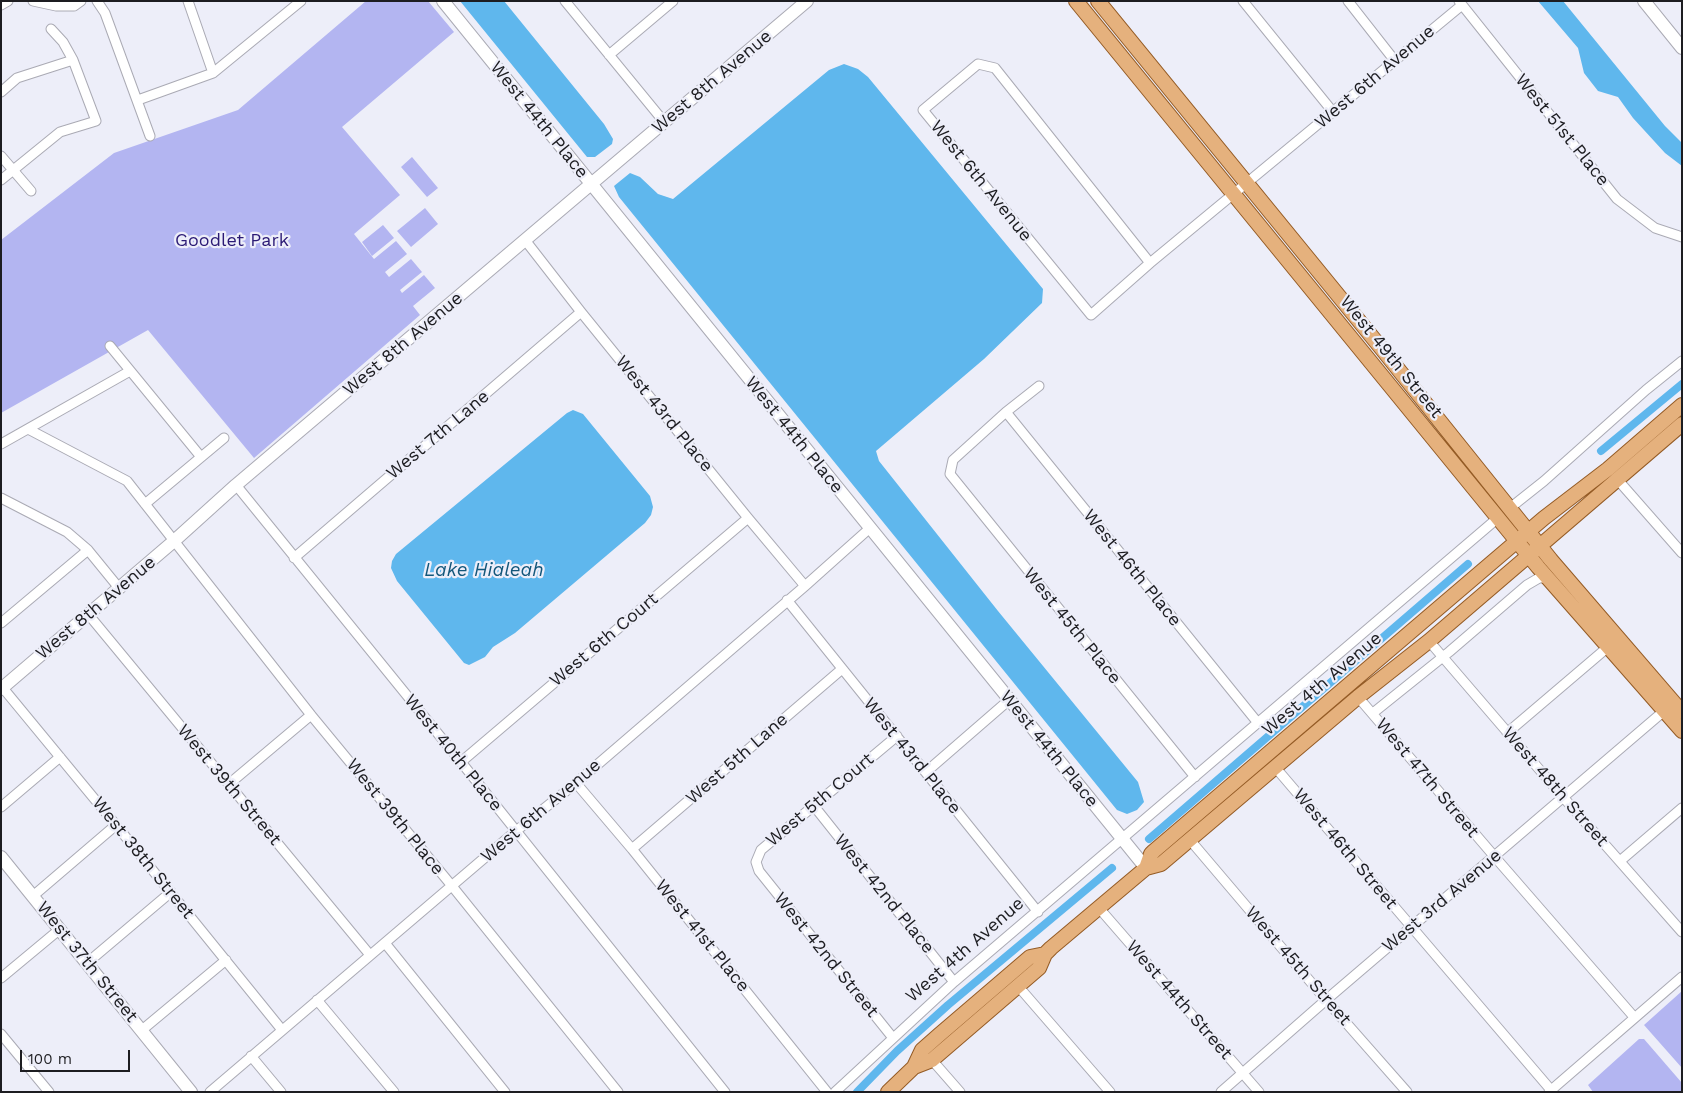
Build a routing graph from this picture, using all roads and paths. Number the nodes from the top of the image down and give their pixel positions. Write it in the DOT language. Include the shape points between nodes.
graph roads {
  1 [pos="8,1"];
  2 [pos="33,1"];
  3 [pos="80,1"];
  4 [pos="97,1"];
  5 [pos="188,1"];
  6 [pos="301,1"];
  7 [pos="443,1"];
  8 [pos="565,1"];
  9 [pos="672,1"];
  10 [pos="807,1"];
  11 [pos="1076,1"];
  12 [pos="1098,1"];
  13 [pos="1243,1"];
  14 [pos="1348,1"];
  15 [pos="1644,1"];
  16 [pos="1460,3"];
  17 [pos="1,5"];
  18 [pos="1119,26"];
  19 [pos="51,29"];
  20 [pos="1105,37"];
  21 [pos="1682,48"];
  22 [pos="609,55"];
  23 [pos="73,60"];
  24 [pos="1396,61"];
  25 [pos="1149,63"];
  26 [pos="212,73"];
  27 [pos="1,92"];
  28 [pos="138,100"];
  29 [pos="1333,112"];
  30 [pos="665,123"];
  31 [pos="150,136"];
  32 [pos="1,156"];
  33 [pos="13,170"];
  34 [pos="1,180"];
  35 [pos="1246,183"];
  36 [pos="591,184"];
  37 [pos="31,191"];
  38 [pos="1233,194"];
  39 [pos="1682,237"];
  40 [pos="525,240"];
  41 [pos="1150,263"];
  42 [pos="582,312"];
  43 [pos="110,346"];
  44 [pos="1682,362"];
  45 [pos="130,371"];
  46 [pos="1039,386"];
  47 [pos="1682,405"];
  48 [pos="1006,412"];
  49 [pos="1682,424"];
  50 [pos="28,429"];
  51 [pos="224,438"];
  52 [pos="1,444"];
  53 [pos="201,457"];
  54 [pos="1617,479"];
  55 [pos="236,486"];
  56 [pos="1,498"];
  57 [pos="146,504"];
  58 [pos="1510,508"];
  59 [pos="1499,517"];
  60 [pos="748,518"];
  61 [pos="870,528"];
  62 [pos="1529,532"];
  63 [pos="174,541"];
  64 [pos="1518,541"];
  65 [pos="1540,546"];
  66 [pos="88,550"];
  67 [pos="1682,553"];
  68 [pos="1529,556"];
  69 [pos="294,558"];
  70 [pos="1548,578"];
  71 [pos="805,586"];
  72 [pos="119,588"];
  73 [pos="787,600"];
  74 [pos="88,614"];
  75 [pos="2,620"];
  76 [pos="1429,641"];
  77 [pos="1608,647"];
  78 [pos="1442,656"];
  79 [pos="842,669"];
  80 [pos="1363,673"];
  81 [pos="2,688"];
  82 [pos="1358,697"];
  83 [pos="1654,699"];
  84 [pos="1009,700"];
  85 [pos="1664,711"];
  86 [pos="1682,711"];
  87 [pos="1373,713"];
  88 [pos="311,714"];
  89 [pos="1258,723"];
  90 [pos="1682,726"];
  91 [pos="1682,731"];
  92 [pos="1507,733"];
  93 [pos="897,736"];
  94 [pos="1279,745"];
  95 [pos="60,757"];
  96 [pos="461,762"];
  97 [pos="1275,767"];
  98 [pos="926,772"];
  99 [pos="1195,777"];
  100 [pos="576,783"];
  101 [pos="229,784"];
  102 [pos="1563,797"];
  103 [pos="814,806"];
  104 [pos="1,807"];
  105 [pos="1682,808"];
  106 [pos="116,825"];
  107 [pos="516,831"];
  108 [pos="1122,840"];
  109 [pos="1190,840"];
  110 [pos="632,849"];
  111 [pos="1494,856"];
  112 [pos="1,857"];
  113 [pos="1620,861"];
  114 [pos="1146,868"];
  115 [pos="759,871"];
  116 [pos="452,886"];
  117 [pos="171,892"];
  118 [pos="34,896"];
  119 [pos="1099,908"];
  120 [pos="1038,912"];
  121 [pos="1411,927"];
  122 [pos="60,929"];
  123 [pos="1682,932"];
  124 [pos="385,943"];
  125 [pos="1045,954"];
  126 [pos="370,955"];
  127 [pos="226,960"];
  128 [pos="87,963"];
  129 [pos="1682,976"];
  130 [pos="1,978"];
  131 [pos="954,982"];
  132 [pos="1018,986"];
  133 [pos="317,1000"];
  134 [pos="1326,1000"];
  135 [pos="1634,1017"];
  136 [pos="142,1030"];
  137 [pos="282,1030"];
  138 [pos="1,1034"];
  139 [pos="893,1038"];
  140 [pos="251,1056"];
  141 [pos="932,1060"];
  142 [pos="914,1067"];
  143 [pos="1244,1073"];
  144 [pos="1550,1091"];
  145 [pos="49,1092"];
  146 [pos="191,1092"];
  147 [pos="210,1092"];
  148 [pos="281,1092"];
  149 [pos="394,1092"];
  150 [pos="505,1092"];
  151 [pos="618,1092"];
  152 [pos="725,1092"];
  153 [pos="827,1092"];
  154 [pos="835,1092"];
  155 [pos="888,1092"];
  156 [pos="960,1092"];
  157 [pos="1110,1092"];
  158 [pos="1222,1092"];
  159 [pos="1260,1092"];
  160 [pos="1407,1092"];
  1 -- 17 [label="street"];
  2 -- 3 [label="street" via="56,6 74,6"];
  4 -- 28 [label="street" via="105,13"];
  5 -- 26 [label="street"];
  6 -- 26 [label="street"];
  7 -- 36 [label="street, West 44th Place"];
  8 -- 22 [label="street"];
  9 -- 22 [label="street"];
  10 -- 30 [label="street, West 8th Avenue"];
  11 -- 18 [label="main road" via="1101,22"];
  11 -- 20 [label="main road, West 49th Street"];
  12 -- 18 [label="main road, West 49th Street"];
  13 -- 29 [label="street"];
  14 -- 24 [label="street"];
  15 -- 21 [label="street"];
  16 -- 24 [label="street, West 6th Avenue"];
  16 -- 39 [label="street, West 51st Place" via="1617,198 1655,228"];
  18 -- 25 [label="main road, West 49th Street"];
  19 -- 23 [label="street"];
  20 -- 25 [label="main road" via="1120,36"];
  20 -- 38 [label="main road, West 49th Street"];
  22 -- 30 [label="street"];
  23 -- 27 [label="street" via="17,78"];
  23 -- 33 [label="street" via="96,121 60,132"];
  24 -- 29 [label="street, West 6th Avenue"];
  25 -- 35 [label="main road, West 49th Street"];
  26 -- 28 [label="street"];
  28 -- 31 [label="street"];
  29 -- 35 [label="street, West 6th Avenue"];
  30 -- 36 [label="street, West 8th Avenue"];
  32 -- 33 [label="street"];
  33 -- 34 [label="street"];
  33 -- 37 [label="street"];
  35 -- 38 [label="street, West 6th Avenue"];
  35 -- 58 [label="main road, West 49th Street"];
  36 -- 40 [label="street, West 8th Avenue"];
  36 -- 61 [label="street, West 44th Place"];
  38 -- 41 [label="street, West 6th Avenue"];
  38 -- 59 [label="main road, West 49th Street"];
  40 -- 42 [label="street, West 43rd Place"];
  40 -- 55 [label="street, West 8th Avenue"];
  41 -- 41 [label="street, West 6th Avenue" via="1092,315 923,110 978,64 995,68"];
  42 -- 60 [label="street, West 43rd Place"];
  42 -- 69 [label="street, West 7th Lane"];
  43 -- 45 [label="street"];
  44 -- 58 [label="street"];
  45 -- 50 [label="street"];
  45 -- 53 [label="street"];
  46 -- 48 [label="street"];
  47 -- 62 [label="main road, West 4th Avenue"];
  48 -- 89 [label="street, West 46th Place"];
  48 -- 99 [label="street, West 45th Place" via="953,460 950,474"];
  49 -- 54 [label="main road, West 4th Avenue"];
  50 -- 52 [label="street"];
  50 -- 57 [label="street, West 39th Place" via="127,481"];
  51 -- 53 [label="street"];
  53 -- 57 [label="street"];
  54 -- 65 [label="main road, West 4th Avenue"];
  54 -- 67 [label="street"];
  55 -- 63 [label="street, West 8th Avenue"];
  55 -- 69 [label="street, West 40th Place"];
  56 -- 66 [label="street" via="68,532"];
  57 -- 63 [label="street, West 39th Place"];
  58 -- 62 [label="main road, West 49th Street"];
  59 -- 64 [label="main road, West 49th Street"];
  59 -- 89 [label="street, West 4th Avenue"];
  60 -- 71 [label="street, West 43rd Place"];
  60 -- 96 [label="street, West 6th Court"];
  61 -- 71 [label="street, West 6th Avenue"];
  61 -- 84 [label="street, West 44th Place"];
  62 -- 64 [label="main road, West 4th Avenue"];
  62 -- 65 [label="main road, West 49th Street"];
  63 -- 72 [label="street, West 8th Avenue"];
  63 -- 88 [label="street, West 39th Place"];
  64 -- 68 [label="main road, West 49th Street"];
  64 -- 80 [label="main road, West 4th Avenue"];
  65 -- 68 [label="main road, West 4th Avenue"];
  65 -- 86 [label="main road, West 49th Street"];
  66 -- 72 [label="street"];
  66 -- 75 [label="street"];
  68 -- 70 [label="main road, West 49th Street"];
  68 -- 76 [label="main road, West 4th Avenue"];
  69 -- 96 [label="street, West 40th Place"];
  70 -- 77 [label="main road, West 49th Street"];
  70 -- 78 [label="street" via="1539,578 1527,585"];
  71 -- 73 [label="street, West 6th Avenue"];
  72 -- 74 [label="street, West 8th Avenue"];
  73 -- 79 [label="street, West 43rd Place"];
  73 -- 100 [label="street, West 6th Avenue"];
  74 -- 81 [label="street, West 8th Avenue"];
  74 -- 101 [label="street, West 39th Street"];
  76 -- 78 [label="street, West 48th Street"];
  76 -- 82 [label="main road, West 4th Avenue"];
  77 -- 83 [label="main road, West 49th Street"];
  77 -- 92 [label="street"];
  78 -- 87 [label="street"];
  78 -- 92 [label="street, West 48th Street"];
  79 -- 93 [label="street, West 43rd Place"];
  79 -- 110 [label="street, West 5th Lane"];
  80 -- 82 [label="main road" via="1358,682"];
  80 -- 94 [label="main road, West 4th Avenue"];
  81 -- 95 [label="street, West 38th Street"];
  82 -- 87 [label="street, West 47th Street"];
  82 -- 97 [label="main road, West 4th Avenue"];
  83 -- 85 [label="main road, West 49th Street"];
  83 -- 86 [label="main road" via="1669,709"];
  84 -- 98 [label="street"];
  84 -- 108 [label="street, West 44th Place"];
  85 -- 91 [label="main road, West 49th Street"];
  85 -- 102 [label="street, West 3rd Avenue"];
  86 -- 90 [label="main road"];
  87 -- 111 [label="street, West 47th Street"];
  88 -- 101 [label="street"];
  88 -- 116 [label="street, West 39th Place"];
  89 -- 99 [label="street, West 4th Avenue"];
  92 -- 102 [label="street, West 48th Street"];
  93 -- 98 [label="street, West 43rd Place"];
  93 -- 103 [label="street, West 5th Court"];
  94 -- 97 [label="main road" via="1274,755"];
  94 -- 114 [label="main road, West 4th Avenue" via="1151,854"];
  95 -- 104 [label="street"];
  95 -- 106 [label="street, West 38th Street"];
  96 -- 107 [label="street, West 40th Place"];
  97 -- 109 [label="main road, West 4th Avenue"];
  97 -- 121 [label="street, West 46th Street"];
  98 -- 120 [label="street, West 43rd Place"];
  99 -- 108 [label="street, West 4th Avenue"];
  100 -- 107 [label="street, West 6th Avenue"];
  100 -- 110 [label="street, West 41st Place"];
  101 -- 126 [label="street, West 39th Street"];
  102 -- 111 [label="street, West 3rd Avenue"];
  102 -- 113 [label="street, West 48th Street"];
  103 -- 115 [label="street, West 5th Court" via="761,850 756,862"];
  103 -- 131 [label="street, West 42nd Place"];
  105 -- 113 [label="street"];
  106 -- 117 [label="street, West 38th Street"];
  106 -- 118 [label="street"];
  107 -- 116 [label="street, West 6th Avenue"];
  107 -- 152 [label="street, West 40th Place"];
  108 -- 114 [label="street, West 44th Place"];
  108 -- 120 [label="street, West 4th Avenue"];
  109 -- 114 [label="main road, West 4th Avenue" via="1161,864"];
  109 -- 134 [label="street, West 45th Street"];
  110 -- 153 [label="street, West 41st Place"];
  111 -- 121 [label="street, West 3rd Avenue"];
  111 -- 135 [label="street, West 47th Street"];
  112 -- 118 [label="street, West 37th Street"];
  113 -- 123 [label="street, West 48th Street"];
  114 -- 119 [label="main road, West 4th Avenue"];
  115 -- 139 [label="street, West 42nd Street"];
  116 -- 124 [label="street, West 6th Avenue"];
  116 -- 151 [label="street, West 39th Place"];
  117 -- 127 [label="street, West 38th Street"];
  117 -- 128 [label="street"];
  118 -- 122 [label="street, West 37th Street"];
  119 -- 125 [label="main road, West 4th Avenue"];
  119 -- 143 [label="street, West 44th Street"];
  120 -- 131 [label="street, West 4th Avenue"];
  121 -- 134 [label="street, West 3rd Avenue"];
  121 -- 144 [label="street, West 46th Street"];
  122 -- 128 [label="street, West 37th Street"];
  122 -- 130 [label="street"];
  124 -- 126 [label="street, West 6th Avenue"];
  124 -- 150 [label="street"];
  125 -- 132 [label="main road, West 4th Avenue" via="1039,968"];
  125 -- 142 [label="main road, West 4th Avenue" via="1030,957 939,1035 922,1050"];
  126 -- 133 [label="street, West 6th Avenue"];
  127 -- 136 [label="street"];
  127 -- 137 [label="street, West 38th Street"];
  128 -- 136 [label="street, West 37th Street"];
  129 -- 135 [label="street"];
  131 -- 139 [label="street, West 4th Avenue"];
  132 -- 141 [label="main road, West 4th Avenue"];
  132 -- 157 [label="street"];
  133 -- 137 [label="street, West 6th Avenue"];
  133 -- 149 [label="street"];
  134 -- 143 [label="street, West 3rd Avenue"];
  134 -- 160 [label="street, West 45th Street"];
  135 -- 144 [label="street"];
  136 -- 146 [label="street, West 37th Street"];
  137 -- 140 [label="street, West 6th Avenue"];
  138 -- 145 [label="street"];
  139 -- 154 [label="street, West 4th Avenue"];
  140 -- 147 [label="street, West 6th Avenue"];
  140 -- 148 [label="street"];
  141 -- 142 [label="main road, West 4th Avenue"];
  141 -- 156 [label="street"];
  142 -- 155 [label="main road, West 4th Avenue"];
  143 -- 158 [label="street, West 3rd Avenue"];
  143 -- 159 [label="street, West 44th Street"];
}
